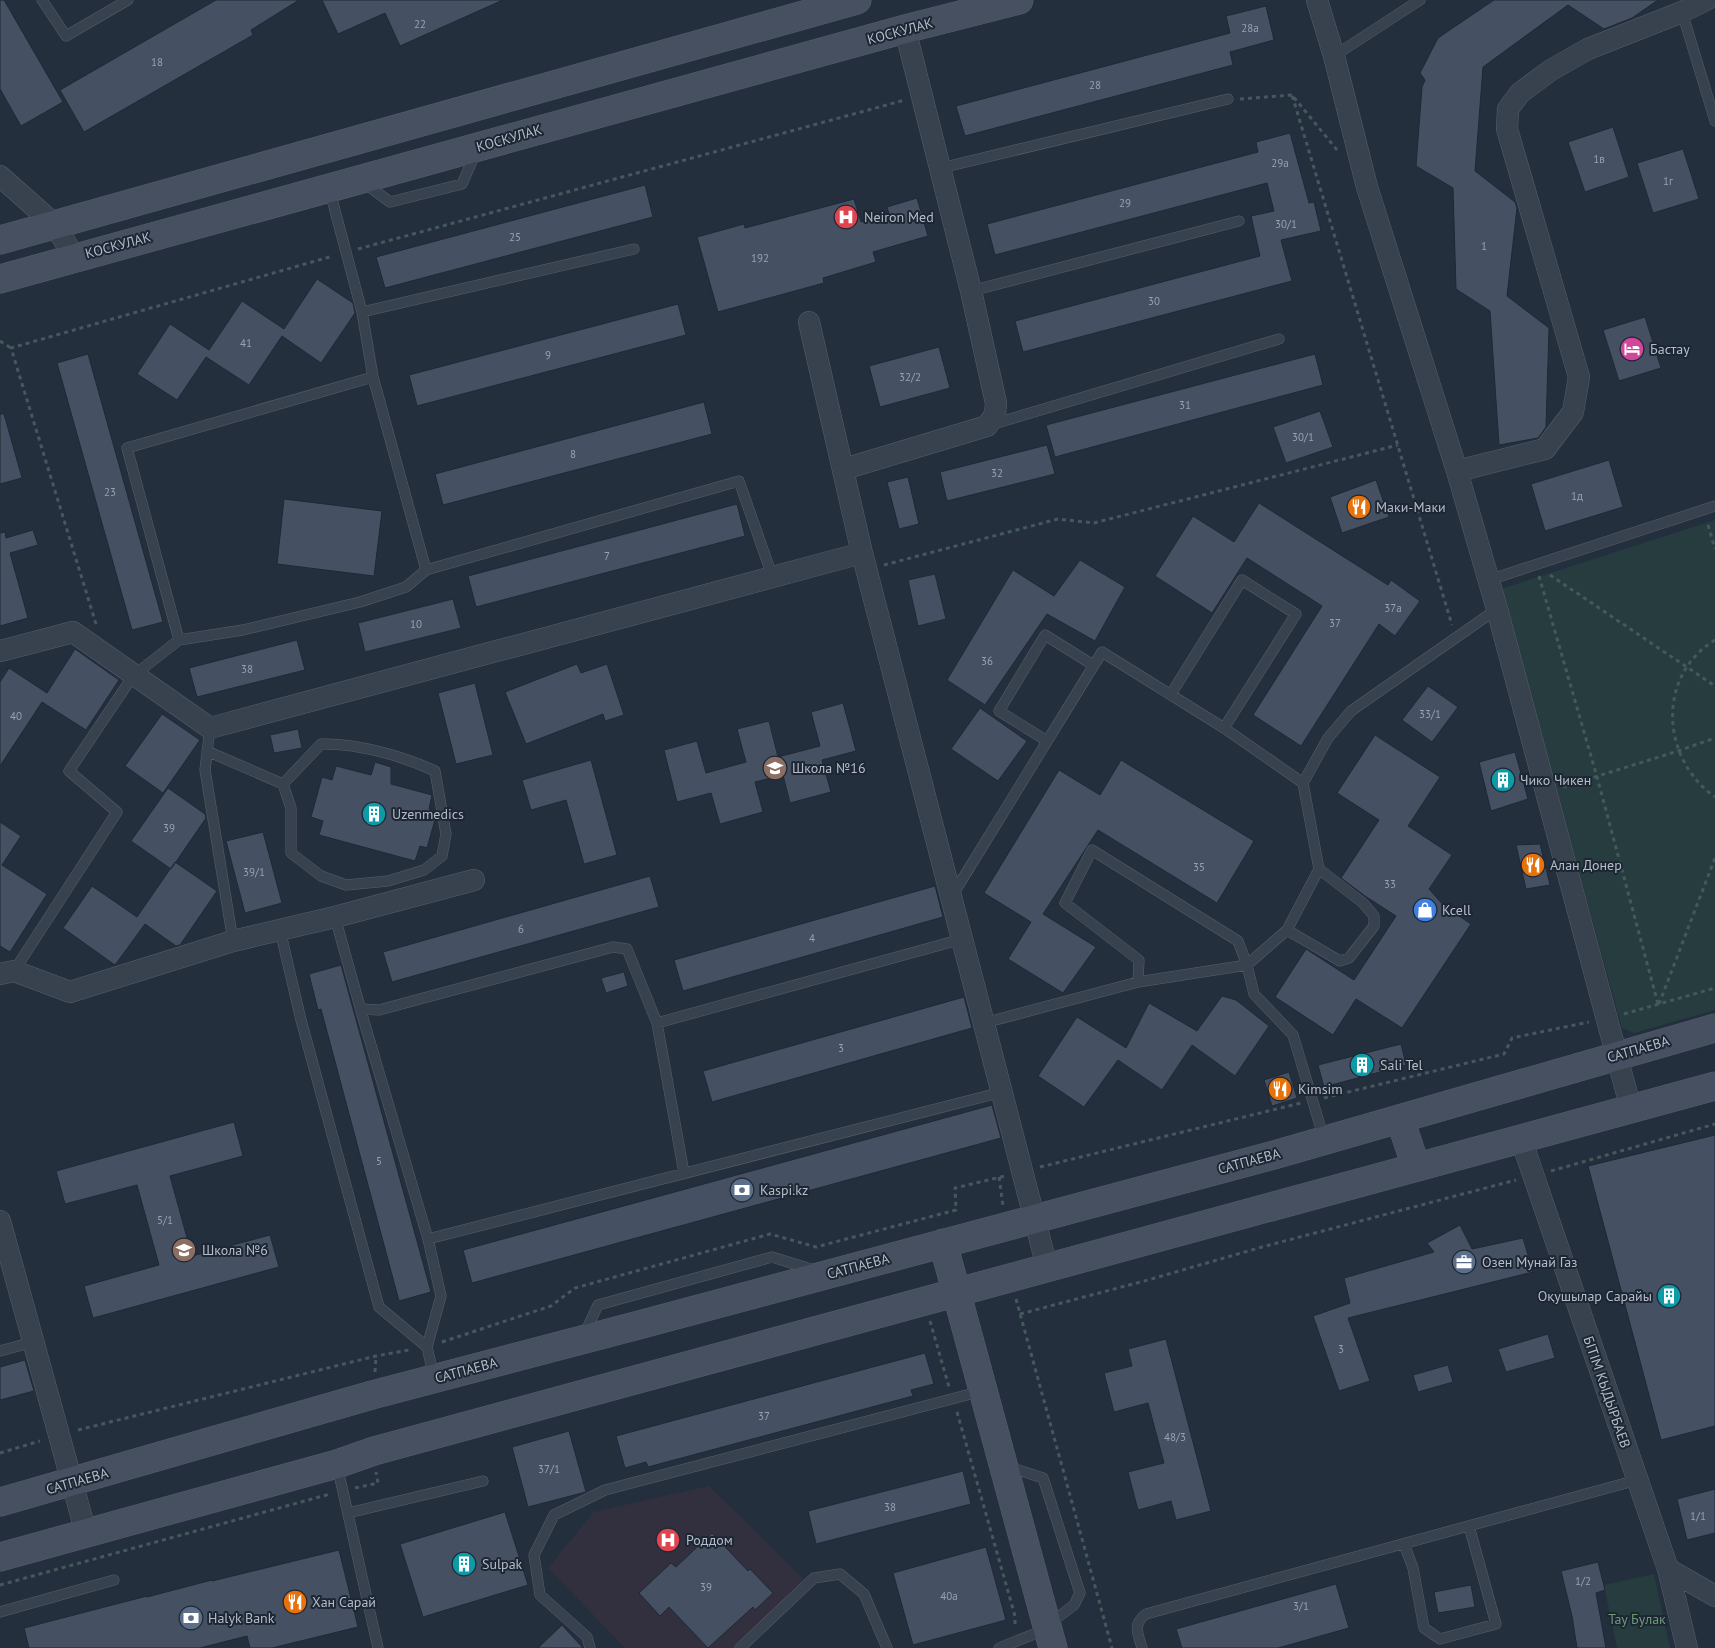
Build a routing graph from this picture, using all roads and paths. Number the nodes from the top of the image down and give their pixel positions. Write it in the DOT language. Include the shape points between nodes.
graph roads {
  1 [pos="42,0"];
  2 [pos="128,0"];
  3 [pos="857,0"];
  4 [pos="1019,0"];
  5 [pos="1317,0"];
  6 [pos="1420,0"];
  7 [pos="1706,0"];
  8 [pos="820,5"];
  9 [pos="1682,12"];
  10 [pos="905,29"];
  11 [pos="839,48"];
  12 [pos="1334,56"];
  13 [pos="922,95"];
  14 [pos="1292,96"];
  15 [pos="1228,99"];
  16 [pos="1715,121"];
  17 [pos="1342,157"];
  18 [pos="941,168"];
  19 [pos="0,176"];
  20 [pos="329,188"];
  21 [pos="1239,221"];
  22 [pos="55,225"];
  23 [pos="0,240"];
  24 [pos="634,249"];
  25 [pos="346,252"];
  26 [pos="74,257"];
  27 [pos="0,279"];
  28 [pos="971,291"];
  29 [pos="362,312"];
  30 [pos="809,322"];
  31 [pos="1279,339"];
  32 [pos="0,342"];
  33 [pos="11,348"];
  34 [pos="373,377"];
  35 [pos="987,426"];
  36 [pos="1398,445"];
  37 [pos="844,469"];
  38 [pos="1457,471"];
  39 [pos="1715,506"];
  40 [pos="1708,525"];
  41 [pos="1715,549"];
  42 [pos="864,561"];
  43 [pos="1535,565"];
  44 [pos="426,570"];
  45 [pos="773,578"];
  46 [pos="1489,580"];
  47 [pos="1498,609"];
  48 [pos="1456,638"];
  49 [pos="179,640"];
  50 [pos="1715,640"];
  51 [pos="0,651"];
  52 [pos="105,656"];
  53 [pos="1093,665"];
  54 [pos="1688,668"];
  55 [pos="133,676"];
  56 [pos="1715,686"];
  57 [pos="1170,694"];
  58 [pos="210,728"];
  59 [pos="1224,728"];
  60 [pos="1715,738"];
  61 [pos="1047,741"];
  62 [pos="207,751"];
  63 [pos="1678,751"];
  64 [pos="1597,777"];
  65 [pos="1303,783"];
  66 [pos="283,784"];
  67 [pos="1546,791"];
  68 [pos="1715,797"];
  69 [pos="1715,858"];
  70 [pos="1320,869"];
  71 [pos="474,880"];
  72 [pos="951,898"];
  73 [pos="335,917"];
  74 [pos="280,930"];
  75 [pos="1287,930"];
  76 [pos="962,940"];
  77 [pos="233,941"];
  78 [pos="1247,965"];
  79 [pos="7,972"];
  80 [pos="1138,982"];
  81 [pos="1715,988"];
  82 [pos="1658,1004"];
  83 [pos="361,1009"];
  84 [pos="1607,1019"];
  85 [pos="657,1023"];
  86 [pos="984,1023"];
  87 [pos="1715,1028"];
  88 [pos="1617,1056"];
  89 [pos="1715,1086"];
  90 [pos="1002,1092"];
  91 [pos="1313,1100"];
  92 [pos="1631,1108"];
  93 [pos="1400,1118"];
  94 [pos="1715,1124"];
  95 [pos="1521,1138"];
  96 [pos="1324,1141"];
  97 [pos="1416,1167"];
  98 [pos="1022,1172"];
  99 [pos="684,1173"];
  100 [pos="1533,1176"];
  101 [pos="999,1177"];
  102 [pos="1034,1219"];
  103 [pos="0,1221"];
  104 [pos="1005,1227"];
  105 [pos="428,1239"];
  106 [pos="943,1243"];
  107 [pos="1047,1267"];
  108 [pos="1011,1277"];
  109 [pos="956,1292"];
  110 [pos="924,1301"];
  111 [pos="1020,1314"];
  112 [pos="33,1342"];
  113 [pos="427,1347"];
  114 [pos="0,1351"];
  115 [pos="434,1378"];
  116 [pos="983,1391"];
  117 [pos="953,1399"];
  118 [pos="59,1435"];
  119 [pos="374,1451"];
  120 [pos="0,1453"];
  121 [pos="337,1464"];
  122 [pos="1003,1465"];
  123 [pos="1637,1480"];
  124 [pos="483,1481"];
  125 [pos="72,1482"];
  126 [pos="343,1490"];
  127 [pos="0,1502"];
  128 [pos="348,1514"];
  129 [pos="1469,1526"];
  130 [pos="86,1533"];
  131 [pos="1404,1544"];
  132 [pos="0,1557"];
  133 [pos="1668,1569"];
  134 [pos="114,1580"];
  135 [pos="0,1585"];
  136 [pos="1715,1596"];
  137 [pos="0,1612"];
  138 [pos="1049,1634"];
  139 [pos="1014,1642"];
  140 [pos="378,1648"];
  141 [pos="590,1648"];
  142 [pos="740,1648"];
  143 [pos="887,1648"];
  144 [pos="999,1648"];
  145 [pos="1112,1648"];
  146 [pos="1142,1648"];
  147 [pos="1687,1648"];
  1 -- 2 [label="lane" via="66,36"];
  3 -- 8 [label="street"];
  4 -- 10 [label="street, КОСКУЛАК"];
  5 -- 12 [label="street"];
  6 -- 12 [label="lane"];
  7 -- 9 [label="street"];
  8 -- 11 [label="street"];
  8 -- 22 [label="street"];
  9 -- 16 [label="lane"];
  9 -- 38 [label="street" via="1588,49 1520,93 1508,109 1506,129 1579,377 1573,412 1545,449"];
  10 -- 11 [label="street, КОСКУЛАК"];
  10 -- 13 [label="street"];
  11 -- 20 [label="street, КОСКУЛАК"];
  12 -- 38 [label="street" via="1367,187"];
  13 -- 18 [label="street"];
  13 -- 25 [label="path"];
  14 -- 15 [label="path"];
  14 -- 17 [label="path"];
  14 -- 36 [label="path"];
  15 -- 18 [label="lane"];
  18 -- 28 [label="street"];
  19 -- 22 [label="street"];
  20 -- 25 [label="lane"];
  20 -- 26 [label="street, КОСКУЛАК"];
  21 -- 28 [label="lane"];
  22 -- 23 [label="street"];
  22 -- 26 [label="street"];
  24 -- 29 [label="lane"];
  25 -- 29 [label="lane"];
  25 -- 33 [label="path"];
  26 -- 27 [label="street, КОСКУЛАК"];
  28 -- 35 [label="street" via="996,403 995,414"];
  29 -- 34 [label="lane"];
  30 -- 37 [label="street"];
  31 -- 35 [label="lane"];
  32 -- 33 [label="path"];
  33 -- 52 [label="path"];
  34 -- 44 [label="lane"];
  34 -- 49 [label="lane" via="127,448"];
  35 -- 37 [label="street"];
  36 -- 42 [label="path" via="1094,523 1058,519"];
  36 -- 48 [label="path"];
  37 -- 42 [label="street"];
  38 -- 46 [label="street"];
  39 -- 43 [label="lane"];
  40 -- 41 [label="path"];
  42 -- 45 [label="street"];
  42 -- 72 [label="street"];
  43 -- 46 [label="lane"];
  43 -- 54 [label="path"];
  43 -- 64 [label="path"];
  44 -- 45 [label="lane" via="739,481"];
  44 -- 49 [label="lane" via="406,587 360,602 243,630"];
  45 -- 58 [label="street"];
  46 -- 47 [label="street"];
  47 -- 48 [label="lane"];
  47 -- 67 [label="street"];
  48 -- 65 [label="lane" via="1351,711 1328,738"];
  49 -- 55 [label="lane"];
  50 -- 54 [label="path"];
  51 -- 52 [label="street" via="73,632"];
  52 -- 55 [label="street"];
  53 -- 57 [label="lane" via="1102,652"];
  53 -- 61 [label="lane"];
  53 -- 61 [label="lane" via="1045,636 999,711"];
  54 -- 56 [label="path"];
  54 -- 63 [label="path" via="1676,691 1673,706 1672,721"];
  55 -- 58 [label="street"];
  55 -- 79 [label="lane" via="69,771 117,812"];
  57 -- 59 [label="lane"];
  57 -- 59 [label="lane" via="1242,580 1296,614"];
  58 -- 62 [label="lane"];
  59 -- 65 [label="lane"];
  60 -- 63 [label="path"];
  61 -- 72 [label="lane"];
  62 -- 66 [label="lane"];
  62 -- 77 [label="lane" via="205,770"];
  63 -- 64 [label="path"];
  63 -- 68 [label="path" via="1692,777"];
  64 -- 67 [label="path"];
  64 -- 82 [label="path"];
  65 -- 70 [label="lane"];
  66 -- 66 [label="lane" via="291,808 291,854 321,876 346,884 388,881 424,870 442,856 446,834 436,771 415,762 342,744 321,744"];
  67 -- 84 [label="street"];
  69 -- 82 [label="path"];
  70 -- 75 [label="lane"];
  70 -- 75 [label="lane" via="1363,904 1374,916 1374,926 1349,958 1340,961"];
  71 -- 73 [label="street"];
  72 -- 76 [label="street"];
  73 -- 74 [label="street"];
  73 -- 83 [label="lane"];
  74 -- 77 [label="street"];
  74 -- 113 [label="lane" via="300,1020 380,1307"];
  75 -- 78 [label="lane"];
  76 -- 85 [label="lane"];
  76 -- 86 [label="street"];
  77 -- 79 [label="street" via="70,992"];
  78 -- 80 [label="lane"];
  78 -- 80 [label="lane" via="1238,941 1092,850 1065,903 1139,960"];
  78 -- 91 [label="lane" via="1254,994 1293,1035"];
  80 -- 86 [label="lane"];
  81 -- 82 [label="path"];
  82 -- 84 [label="path"];
  83 -- 85 [label="lane" via="379,1010 614,947 627,949"];
  83 -- 105 [label="lane"];
  84 -- 88 [label="street"];
  84 -- 91 [label="path" via="1512,1038 1504,1054"];
  85 -- 99 [label="lane"];
  86 -- 90 [label="street"];
  87 -- 88 [label="street, САТПАЕВА"];
  88 -- 92 [label="street"];
  88 -- 93 [label="street, САТПАЕВА"];
  89 -- 92 [label="street"];
  90 -- 98 [label="street"];
  90 -- 99 [label="lane"];
  91 -- 96 [label="lane"];
  91 -- 98 [label="path"];
  92 -- 95 [label="street"];
  93 -- 96 [label="street, САТПАЕВА"];
  93 -- 97 [label="street"];
  94 -- 100 [label="path"];
  95 -- 97 [label="street"];
  95 -- 100 [label="street, БIТIМ КЫДЫРБАЕВ"];
  96 -- 102 [label="street, САТПАЕВА"];
  97 -- 107 [label="street"];
  98 -- 101 [label="path"];
  98 -- 102 [label="street"];
  99 -- 105 [label="lane"];
  100 -- 111 [label="path"];
  100 -- 123 [label="street, БIТIМ КЫДЫРБАЕВ"];
  101 -- 104 [label="path"];
  101 -- 113 [label="path" via="955,1188 956,1210 816,1247 770,1234 575,1288 551,1306"];
  102 -- 104 [label="street, САТПАЕВА"];
  102 -- 107 [label="street"];
  103 -- 112 [label="street"];
  104 -- 106 [label="street, САТПАЕВА"];
  105 -- 113 [label="lane" via="442,1296"];
  106 -- 109 [label="street"];
  106 -- 115 [label="street, САТПАЕВА"];
  107 -- 108 [label="street"];
  108 -- 109 [label="street"];
  108 -- 111 [label="path"];
  109 -- 110 [label="street"];
  109 -- 116 [label="street"];
  110 -- 117 [label="path"];
  110 -- 119 [label="street"];
  111 -- 145 [label="path"];
  112 -- 114 [label="lane"];
  112 -- 118 [label="street"];
  113 -- 115 [label="lane"];
  113 -- 118 [label="path" via="376,1356"];
  115 -- 125 [label="street, САТПАЕВА"];
  116 -- 117 [label="lane"];
  116 -- 122 [label="street"];
  117 -- 139 [label="path" via="1015,1616"];
  117 -- 141 [label="lane" via="605,1490 554,1515 534,1555 540,1596 587,1637"];
  118 -- 120 [label="path"];
  118 -- 125 [label="street"];
  119 -- 121 [label="street"];
  119 -- 126 [label="path" via="378,1483"];
  121 -- 126 [label="lane"];
  121 -- 130 [label="street"];
  122 -- 138 [label="street"];
  122 -- 138 [label="lane" via="1043,1478 1080,1593"];
  123 -- 129 [label="lane"];
  123 -- 133 [label="street, БIТIМ КЫДЫРБАЕВ"];
  124 -- 128 [label="lane"];
  125 -- 127 [label="street, САТПАЕВА"];
  125 -- 130 [label="street"];
  126 -- 128 [label="lane"];
  126 -- 135 [label="path"];
  128 -- 140 [label="lane"];
  129 -- 131 [label="lane"];
  129 -- 131 [label="lane" via="1496,1624 1440,1639 1424,1628 1413,1568"];
  130 -- 132 [label="street"];
  131 -- 146 [label="lane" via="1146,1614 1136,1626"];
  133 -- 136 [label="street"];
  133 -- 147 [label="street, БIТIМ КЫДЫРБАЕВ"];
  134 -- 137 [label="lane"];
  138 -- 139 [label="lane"];
  139 -- 144 [label="lane"];
  142 -- 143 [label="lane" via="814,1578 840,1574 864,1594"];
}
